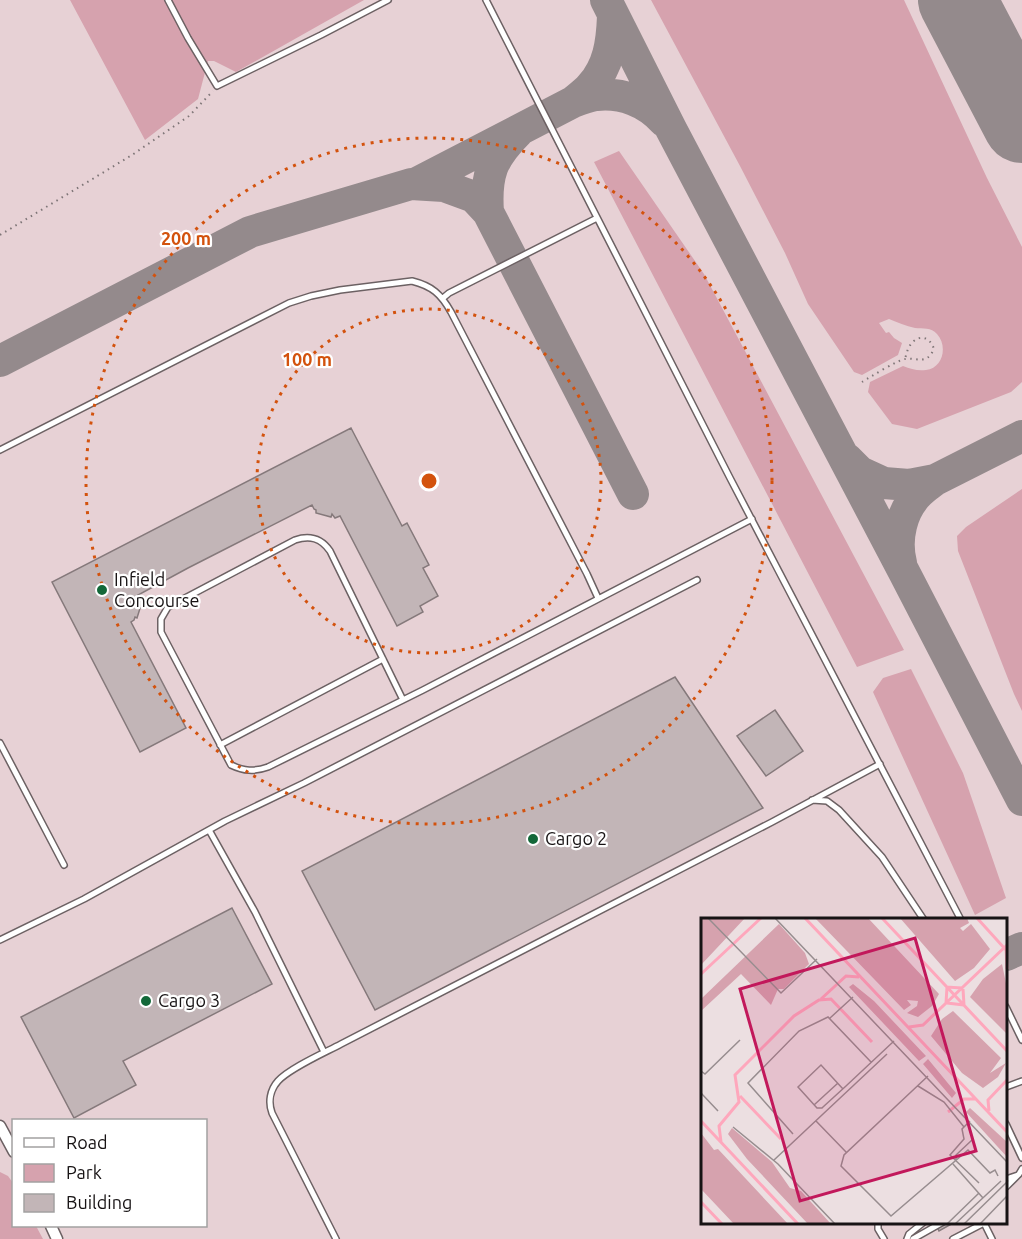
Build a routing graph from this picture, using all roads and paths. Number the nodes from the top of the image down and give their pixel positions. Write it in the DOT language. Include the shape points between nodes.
graph roads {
  1 [pos="168,0"];
  2 [pos="388,0"];
  3 [pos="486,0"];
  4 [pos="217,86"];
  5 [pos="597,218"];
  6 [pos="0,235"];
  7 [pos="443,298"];
  8 [pos="905,359"];
  9 [pos="862,382"];
  10 [pos="0,450"];
  11 [pos="752,519"];
  12 [pos="697,580"];
  13 [pos="598,598"];
  14 [pos="383,659"];
  15 [pos="404,700"];
  16 [pos="0,743"];
  17 [pos="220,745"];
  18 [pos="880,764"];
  19 [pos="811,800"];
  20 [pos="209,830"];
  21 [pos="64,865"];
  22 [pos="923,918"];
  23 [pos="961,918"];
  24 [pos="0,940"];
  25 [pos="1007,1011"];
  26 [pos="1022,1040"];
  27 [pos="324,1052"];
  28 [pos="1022,1080"];
  29 [pos="1015,1084"];
  30 [pos="1007,1086"];
  31 [pos="1007,1091"];
  32 [pos="0,1126"];
  33 [pos="1007,1128"];
  34 [pos="12,1148"];
  35 [pos="1022,1158"];
  36 [pos="1021,1172"];
  37 [pos="1007,1178"];
  38 [pos="1007,1186"];
  39 [pos="878,1224"];
  40 [pos="922,1224"];
  41 [pos="939,1224"];
  42 [pos="982,1224"];
  43 [pos="984,1224"];
  44 [pos="336,1239"];
  45 [pos="884,1239"];
  46 [pos="907,1239"];
  47 [pos="913,1239"];
  48 [pos="953,1239"];
  49 [pos="992,1239"];
  1 -- 4 [label="lane"];
  2 -- 4 [label="lane"];
  3 -- 5 [label="lane"];
  4 -- 6 [label="path" via="189,116"];
  5 -- 7 [label="lane"];
  5 -- 11 [label="lane"];
  7 -- 10 [label="lane" via="412,280 340,290 289,303"];
  7 -- 13 [label="lane"];
  8 -- 8 [label="path" via="920,360 931,355 932,344 925,338 916,339"];
  8 -- 9 [label="path"];
  11 -- 13 [label="lane"];
  11 -- 18 [label="lane"];
  12 -- 20 [label="lane"];
  13 -- 15 [label="lane"];
  14 -- 15 [label="lane"];
  14 -- 17 [label="lane"];
  14 -- 17 [label="lane" via="334,559 325,544 311,537 295,540 168,607 161,619 161,633"];
  15 -- 17 [label="lane" via="259,770 231,765"];
  16 -- 21 [label="lane"];
  18 -- 19 [label="lane"];
  18 -- 23 [label="lane"];
  19 -- 22 [label="lane" via="827,801 838,810 882,857"];
  19 -- 27 [label="lane"];
  20 -- 24 [label="lane"];
  20 -- 27 [label="lane" via="255,912"];
  25 -- 26 [label="lane"];
  27 -- 44 [label="lane" via="276,1083 270,1095 270,1108"];
  28 -- 29 [label="lane"];
  29 -- 30 [label="lane"];
  29 -- 31 [label="lane"];
  32 -- 34 [label="street"];
  33 -- 35 [label="lane"];
  36 -- 37 [label="lane"];
  36 -- 38 [label="lane"];
  39 -- 45 [label="lane"];
  40 -- 46 [label="lane"];
  41 -- 47 [label="lane"];
  42 -- 48 [label="lane"];
  43 -- 49 [label="lane"];
}
